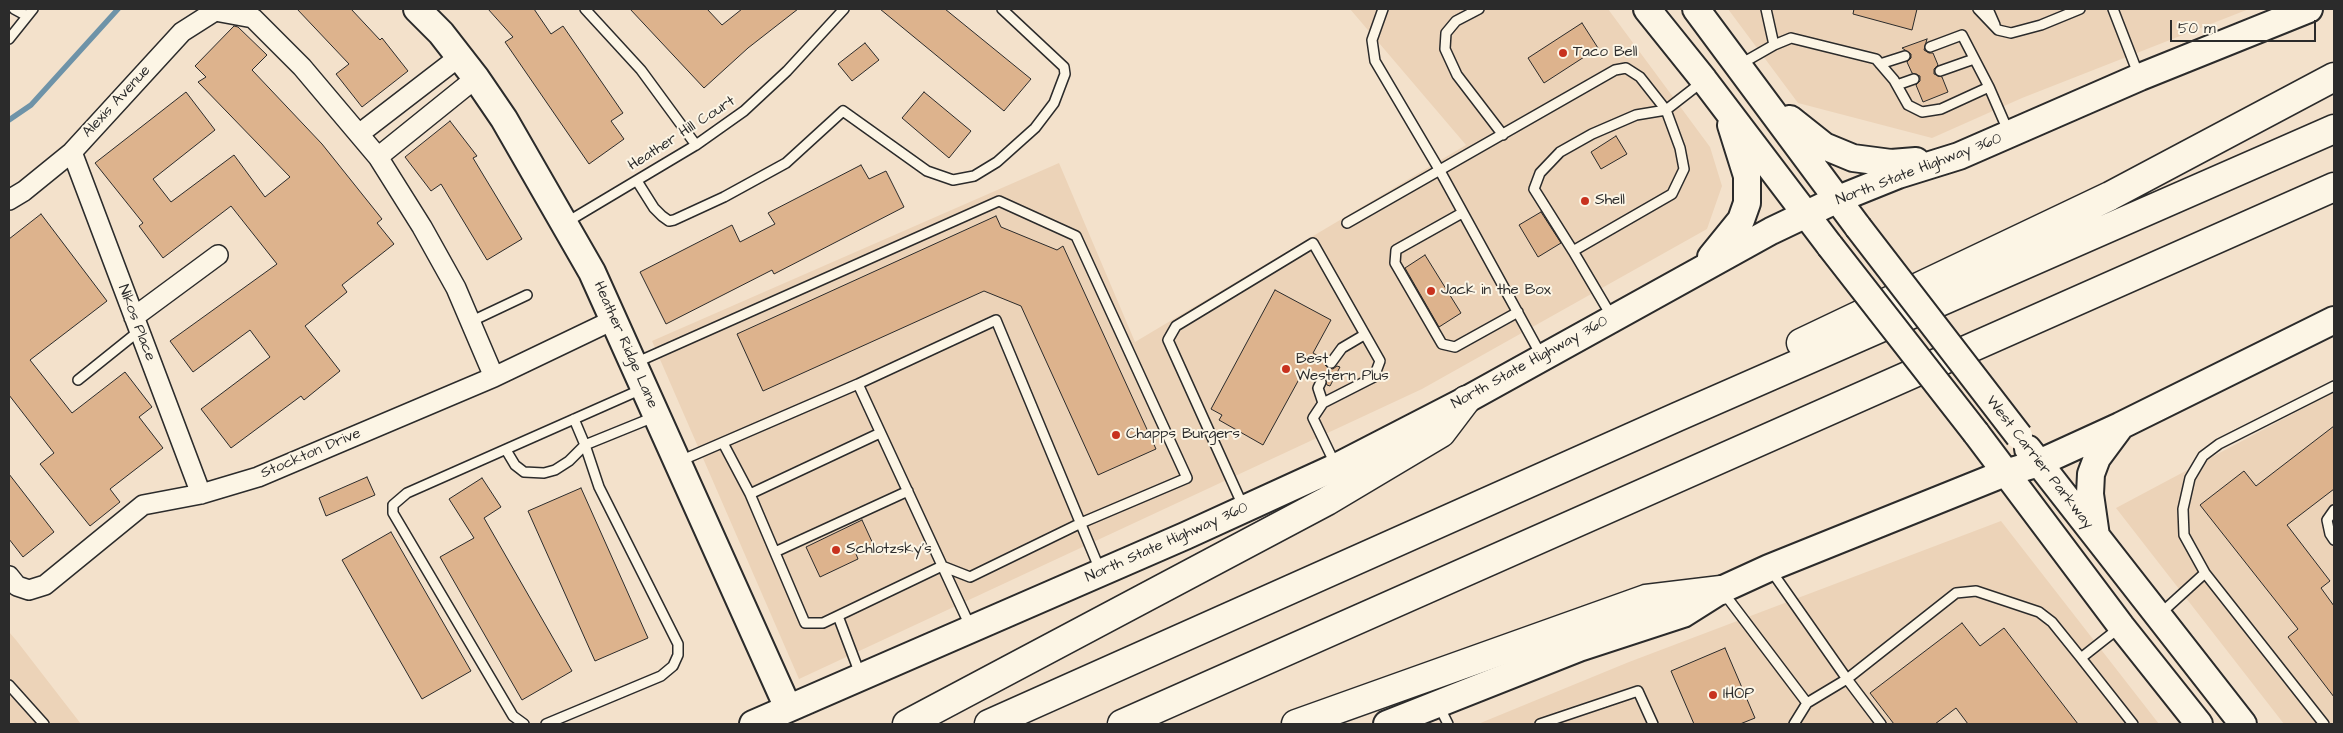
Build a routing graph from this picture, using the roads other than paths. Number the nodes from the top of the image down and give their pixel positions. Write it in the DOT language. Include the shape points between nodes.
graph roads {
  1 [pos="14,9"];
  2 [pos="417,9"];
  3 [pos="585,9"];
  4 [pos="844,9"];
  5 [pos="1002,9"];
  6 [pos="1383,9"];
  7 [pos="1479,9"];
  8 [pos="1647,9"];
  9 [pos="1696,9"];
  10 [pos="1766,9"];
  11 [pos="1978,9"];
  12 [pos="1988,9"];
  13 [pos="2113,9"];
  14 [pos="2309,9"];
  15 [pos="2075,10"];
  16 [pos="30,12"];
  17 [pos="1998,30"];
  18 [pos="9,39"];
  19 [pos="1774,45"];
  20 [pos="1930,47"];
  21 [pos="1905,56"];
  22 [pos="459,57"];
  23 [pos="1974,59"];
  24 [pos="1880,64"];
  25 [pos="1739,65"];
  26 [pos="1940,71"];
  27 [pos="2140,77"];
  28 [pos="2334,77"];
  29 [pos="476,78"];
  30 [pos="1914,79"];
  31 [pos="1704,80"];
  32 [pos="1897,85"];
  33 [pos="1755,86"];
  34 [pos="1989,87"];
  35 [pos="1725,108"];
  36 [pos="1666,110"];
  37 [pos="2334,129"];
  38 [pos="359,134"];
  39 [pos="1503,135"];
  40 [pos="2010,135"];
  41 [pos="696,145"];
  42 [pos="72,152"];
  43 [pos="1959,156"];
  44 [pos="378,157"];
  45 [pos="1440,171"];
  46 [pos="637,180"];
  47 [pos="2334,187"];
  48 [pos="9,200"];
  49 [pos="1836,200"];
  50 [pos="1462,213"];
  51 [pos="1808,214"];
  52 [pos="566,223"];
  53 [pos="1347,223"];
  54 [pos="1573,251"];
  55 [pos="218,255"];
  56 [pos="1699,270"];
  57 [pos="527,295"];
  58 [pos="1518,312"];
  59 [pos="1612,318"];
  60 [pos="613,320"];
  61 [pos="2334,320"];
  62 [pos="472,321"];
  63 [pos="137,324"];
  64 [pos="1364,335"];
  65 [pos="1543,357"];
  66 [pos="1331,362"];
  67 [pos="633,364"];
  68 [pos="494,377"];
  69 [pos="78,380"];
  70 [pos="1321,382"];
  71 [pos="858,384"];
  72 [pos="2334,386"];
  73 [pos="644,388"];
  74 [pos="1466,400"];
  75 [pos="1322,403"];
  76 [pos="656,416"];
  77 [pos="1677,417"];
  78 [pos="574,420"];
  79 [pos="2120,426"];
  80 [pos="880,433"];
  81 [pos="723,443"];
  82 [pos="585,445"];
  83 [pos="506,450"];
  84 [pos="678,462"];
  85 [pos="2038,463"];
  86 [pos="1336,467"];
  87 [pos="2005,473"];
  88 [pos="908,491"];
  89 [pos="201,494"];
  90 [pos="750,494"];
  91 [pos="1244,509"];
  92 [pos="2334,510"];
  93 [pos="1081,523"];
  94 [pos="2096,537"];
  95 [pos="2334,540"];
  96 [pos="775,552"];
  97 [pos="942,566"];
  98 [pos="1770,568"];
  99 [pos="1101,572"];
  100 [pos="2205,573"];
  101 [pos="13,581"];
  102 [pos="1721,590"];
  103 [pos="2159,615"];
  104 [pos="838,616"];
  105 [pos="2121,626"];
  106 [pos="972,628"];
  107 [pos="2081,658"];
  108 [pos="860,676"];
  109 [pos="1847,679"];
  110 [pos="9,686"];
  111 [pos="1807,703"];
  112 [pos="788,708"];
  113 [pos="1443,714"];
  114 [pos="44,724"];
  115 [pos="524,724"];
  116 [pos="546,724"];
  117 [pos="752,724"];
  118 [pos="908,724"];
  119 [pos="989,724"];
  120 [pos="1122,724"];
  121 [pos="1296,724"];
  122 [pos="1387,724"];
  123 [pos="1540,724"];
  124 [pos="1653,724"];
  125 [pos="1794,724"];
  126 [pos="1881,724"];
  127 [pos="2133,724"];
  128 [pos="2199,724"];
  129 [pos="2243,724"];
  130 [pos="2324,724"];
  1 -- 16 [label="lane"];
  2 -- 22 [label="main road, Heather Ridge Lane"];
  3 -- 41 [label="lane" via="641,70"];
  4 -- 41 [label="lane, Heather Hill Court" via="787,71 751,104"];
  5 -- 46 [label="lane" via="1064,67 1065,74 1054,103 1035,128 997,162 974,176 953,180 927,171 843,111 786,163 674,220 669,221 654,208"];
  6 -- 45 [label="lane" via="1372,40 1374,61"];
  7 -- 39 [label="lane" via="1456,21 1446,33 1445,49 1456,75"];
  8 -- 31 [label="main road, West Carrier Parkway"];
  9 -- 25 [label="main road"];
  10 -- 19 [label="lane"];
  11 -- 17 [label="lane"];
  12 -- 17 [label="lane"];
  13 -- 27 [label="lane"];
  14 -- 27 [label="main road, North State Highway 360"];
  15 -- 17 [label="lane" via="2041,25 2011,33"];
  16 -- 18 [label="lane"];
  19 -- 24 [label="lane" via="1791,38 1876,59"];
  19 -- 25 [label="lane"];
  20 -- 23 [label="lane" via="1962,36"];
  21 -- 24 [label="lane"];
  22 -- 29 [label="main road, Heather Ridge Lane"];
  22 -- 38 [label="street"];
  23 -- 26 [label="lane"];
  23 -- 34 [label="lane"];
  24 -- 32 [label="lane"];
  25 -- 33 [label="main road"];
  27 -- 40 [label="main road, North State Highway 360"];
  28 -- 77 [label="highway" via="2110,196 1729,378"];
  29 -- 44 [label="street"];
  29 -- 52 [label="main road, Heather Ridge Lane"];
  30 -- 32 [label="lane"];
  31 -- 35 [label="main road, West Carrier Parkway"];
  31 -- 36 [label="lane"];
  32 -- 34 [label="lane" via="1908,105 1922,112 1941,109"];
  33 -- 43 [label="main road" via="1800,129 1824,146 1853,158 1891,164"];
  33 -- 49 [label="main road, West Carrier Parkway"];
  34 -- 40 [label="lane"];
  35 -- 51 [label="main road, West Carrier Parkway"];
  35 -- 56 [label="main road" via="1747,176 1747,203 1741,220 1726,241"];
  36 -- 39 [label="lane" via="1640,77 1626,68 1615,70"];
  36 -- 54 [label="lane" via="1684,169 1672,194"];
  36 -- 54 [label="lane" via="1636,115 1592,134 1560,152 1540,173 1534,189"];
  37 -- 77 [label="highway"];
  38 -- 42 [label="street, Alexis Avenue" via="302,67 253,18 215,11 182,32"];
  38 -- 44 [label="street"];
  39 -- 45 [label="lane"];
  40 -- 43 [label="main road, North State Highway 360"];
  41 -- 46 [label="lane, Heather Hill Court"];
  42 -- 48 [label="street, Alexis Avenue"];
  42 -- 63 [label="street, Nikos Place"];
  43 -- 49 [label="main road, North State Highway 360" via="1898,175"];
  44 -- 62 [label="street" via="421,224"];
  45 -- 50 [label="lane"];
  45 -- 53 [label="lane"];
  46 -- 52 [label="lane, Heather Hill Court"];
  47 -- 120 [label="highway"];
  49 -- 51 [label="main road, North State Highway 360"];
  49 -- 85 [label="main road, West Carrier Parkway, bridge"];
  50 -- 58 [label="lane"];
  50 -- 58 [label="lane" via="1396,250 1394,263 1442,344 1456,347"];
  51 -- 56 [label="main road, North State Highway 360"];
  51 -- 87 [label="main road, West Carrier Parkway, bridge"];
  52 -- 60 [label="main road, Heather Ridge Lane"];
  54 -- 59 [label="lane"];
  55 -- 63 [label="street"];
  56 -- 59 [label="main road, North State Highway 360"];
  57 -- 62 [label="lane"];
  58 -- 65 [label="lane"];
  59 -- 65 [label="main road, North State Highway 360"];
  60 -- 67 [label="main road, Heather Ridge Lane"];
  60 -- 68 [label="street, Stockton Drive"];
  61 -- 79 [label="main road"];
  62 -- 68 [label="street"];
  63 -- 69 [label="lane"];
  63 -- 89 [label="street, Nikos Place"];
  64 -- 66 [label="lane" via="1342,348"];
  64 -- 75 [label="lane" via="1380,361 1374,376"];
  64 -- 91 [label="lane" via="1313,243 1176,326 1168,340"];
  65 -- 74 [label="main road, North State Highway 360"];
  67 -- 73 [label="main road, Heather Ridge Lane"];
  67 -- 93 [label="lane" via="999,202 1076,236 1187,478"];
  68 -- 89 [label="street, Stockton Drive" via="258,476"];
  70 -- 75 [label="lane" via="1318,388"];
  71 -- 80 [label="lane"];
  71 -- 81 [label="lane"];
  71 -- 93 [label="lane" via="996,320"];
  72 -- 100 [label="lane" via="2218,444 2203,456 2190,478 2183,509 2184,535"];
  73 -- 76 [label="main road, Heather Ridge Lane"];
  73 -- 78 [label="lane"];
  74 -- 86 [label="main road, North State Highway 360"];
  74 -- 118 [label="highway" via="1442,433 1327,501"];
  75 -- 86 [label="lane" via="1313,418"];
  76 -- 82 [label="lane"];
  76 -- 84 [label="main road, Heather Ridge Lane"];
  77 -- 119 [label="highway"];
  78 -- 82 [label="lane"];
  78 -- 83 [label="lane"];
  79 -- 85 [label="main road"];
  79 -- 94 [label="main road" via="2097,458 2091,474 2090,494"];
  80 -- 88 [label="lane"];
  80 -- 90 [label="lane"];
  81 -- 84 [label="lane"];
  81 -- 90 [label="lane"];
  82 -- 83 [label="lane" via="555,470 535,475 515,465"];
  82 -- 116 [label="lane" via="599,487 678,644 678,655 673,666 661,676"];
  83 -- 115 [label="lane" via="407,493 393,505 393,513 513,716"];
  84 -- 112 [label="main road, Heather Ridge Lane"];
  85 -- 87 [label="main road"];
  85 -- 94 [label="main road, West Carrier Parkway"];
  86 -- 91 [label="main road, North State Highway 360"];
  87 -- 98 [label="main road"];
  87 -- 105 [label="main road, West Carrier Parkway"];
  88 -- 96 [label="lane"];
  88 -- 97 [label="lane"];
  89 -- 101 [label="street, Stockton Drive" via="143,505 45,585 29,590"];
  90 -- 96 [label="lane"];
  91 -- 99 [label="main road, North State Highway 360"];
  92 -- 95 [label="lane" via="2327,520"];
  93 -- 97 [label="lane" via="970,577"];
  93 -- 99 [label="lane"];
  94 -- 103 [label="main road, West Carrier Parkway"];
  96 -- 104 [label="lane" via="805,623 823,623"];
  97 -- 104 [label="lane"];
  97 -- 106 [label="lane"];
  98 -- 102 [label="main road"];
  98 -- 109 [label="lane"];
  99 -- 106 [label="main road, North State Highway 360"];
  100 -- 103 [label="lane"];
  100 -- 130 [label="lane"];
  102 -- 111 [label="lane"];
  102 -- 113 [label="main road" via="1683,614 1578,648"];
  102 -- 121 [label="highway" via="1646,599"];
  103 -- 129 [label="main road, West Carrier Parkway"];
  104 -- 108 [label="lane"];
  105 -- 107 [label="lane"];
  105 -- 128 [label="main road, West Carrier Parkway"];
  106 -- 108 [label="main road, North State Highway 360"];
  107 -- 109 [label="lane" via="2052,622 2039,612 1976,591 1966,591 1956,593"];
  107 -- 127 [label="lane"];
  108 -- 112 [label="main road, North State Highway 360"];
  109 -- 111 [label="lane"];
  109 -- 126 [label="lane"];
  110 -- 114 [label="lane"];
  111 -- 125 [label="lane"];
  112 -- 117 [label="main road, North State Highway 360"];
  113 -- 122 [label="main road"];
  123 -- 124 [label="lane" via="1638,691"];
}
